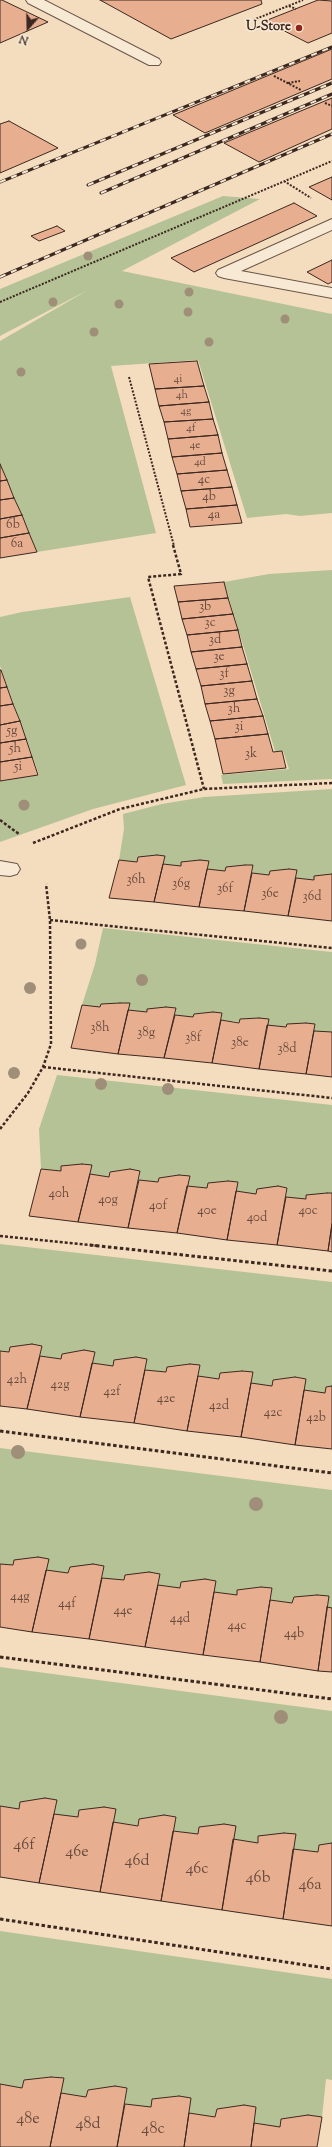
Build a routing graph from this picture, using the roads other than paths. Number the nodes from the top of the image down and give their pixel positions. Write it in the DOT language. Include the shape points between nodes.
graph roads {
  1 [pos="33,0"];
  2 [pos="154,62"];
  3 [pos="332,224"];
  4 [pos="332,293"];
  1 -- 2 [label="lane"];
  3 -- 4 [label="lane" via="224,273"];
}
